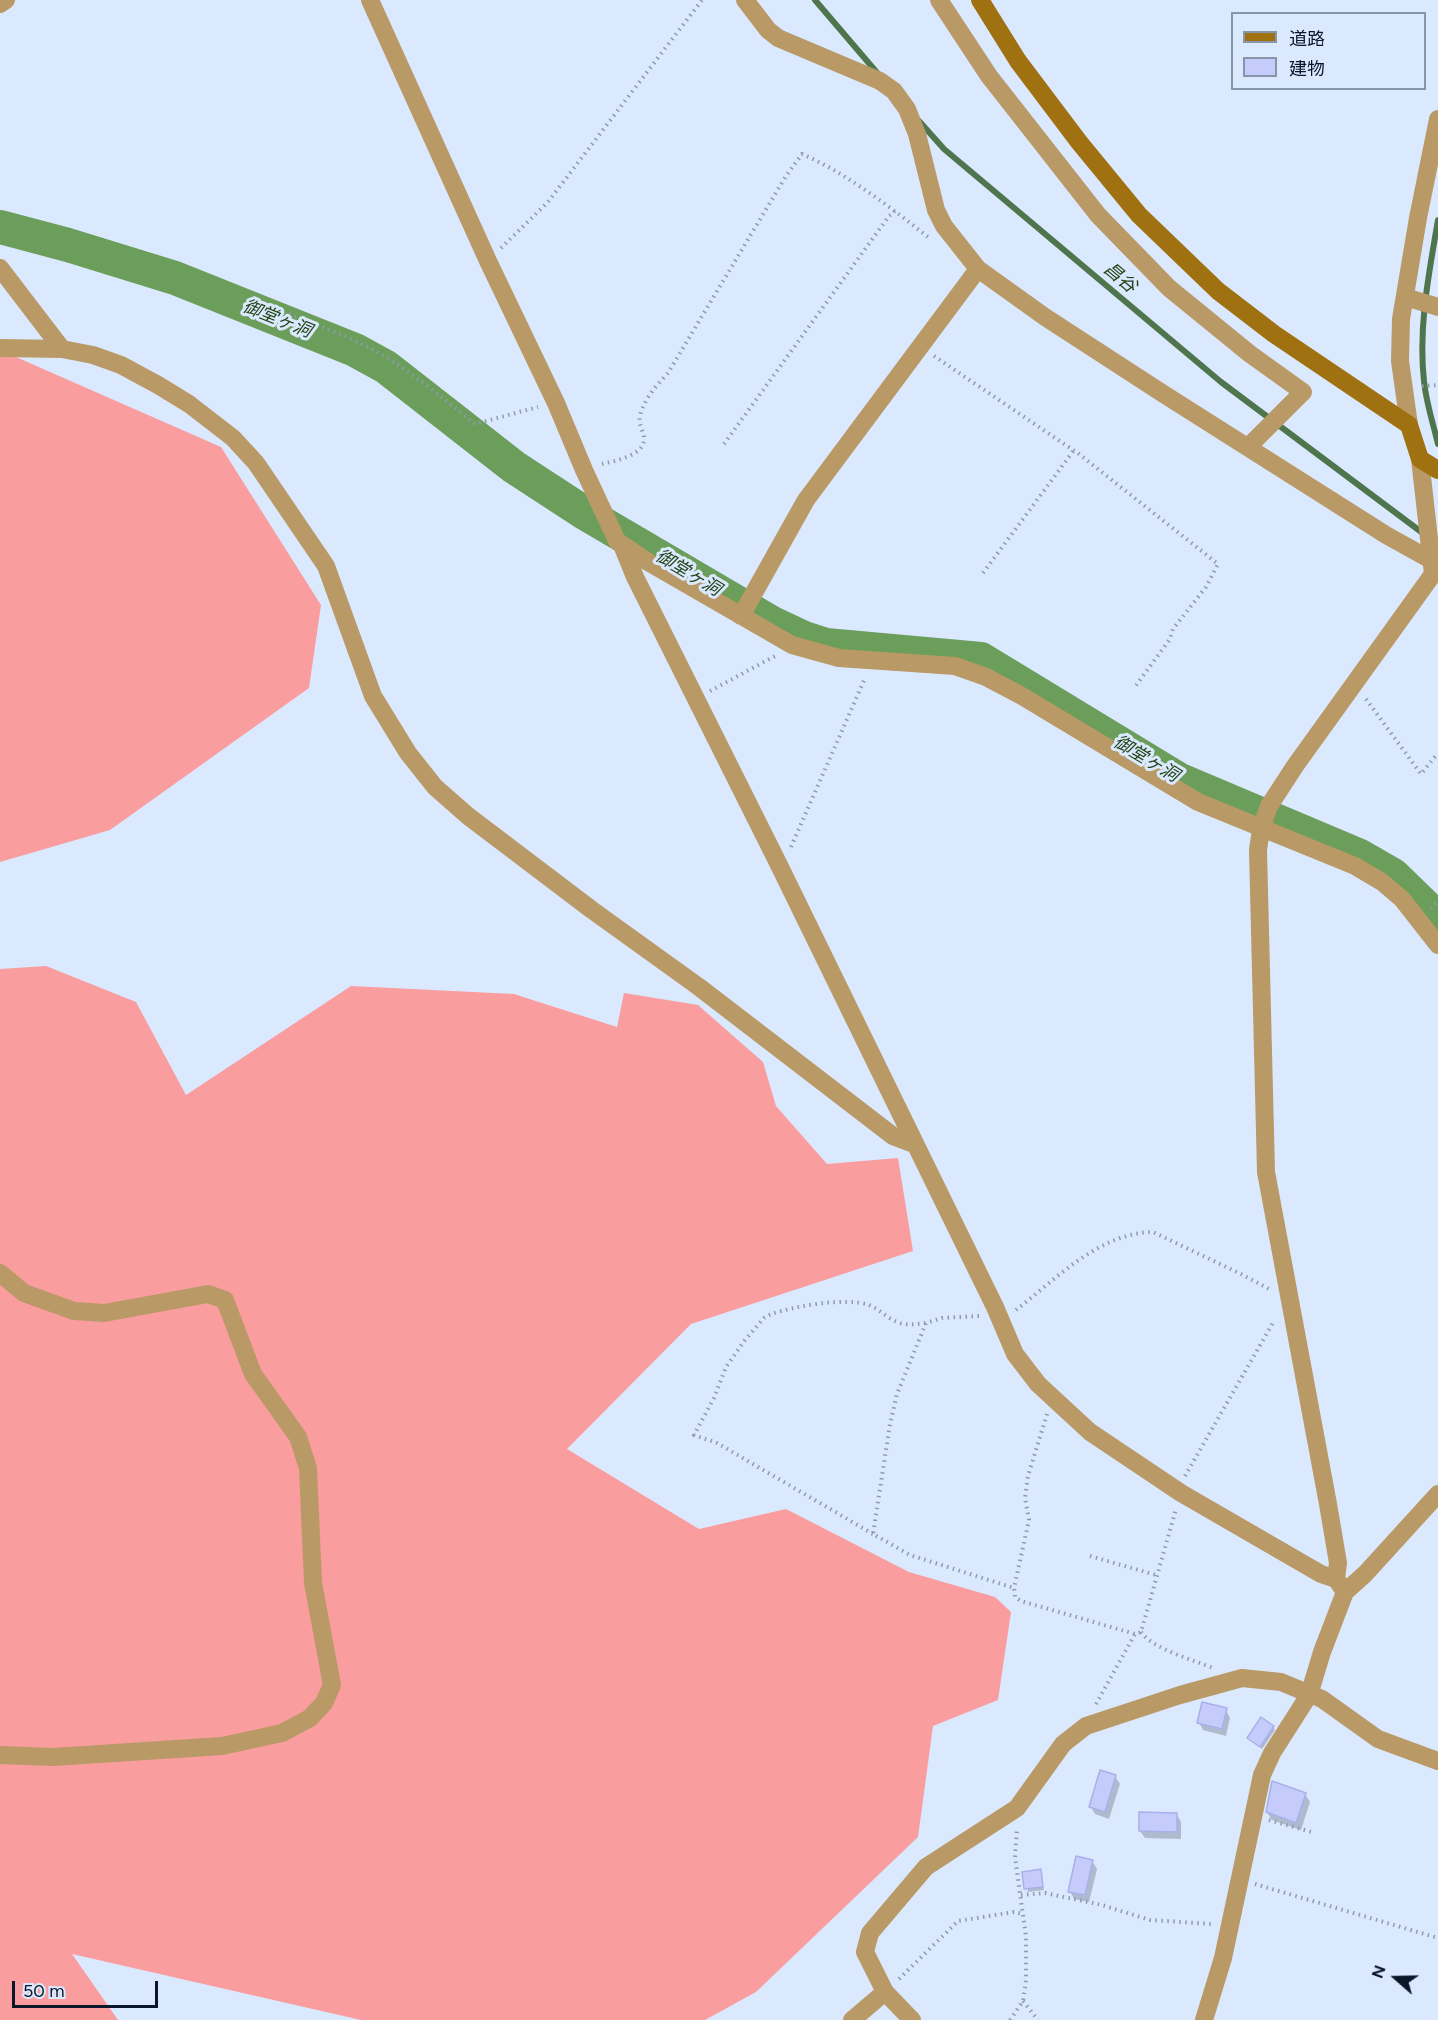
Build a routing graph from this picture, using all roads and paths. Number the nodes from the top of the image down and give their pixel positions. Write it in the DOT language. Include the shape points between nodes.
graph roads {
  1 [pos="6,0"];
  2 [pos="370,0"];
  3 [pos="702,0"];
  4 [pos="745,0"];
  5 [pos="939,0"];
  6 [pos="980,0"];
  7 [pos="0,4"];
  8 [pos="1438,119"];
  9 [pos="895,211"];
  10 [pos="929,238"];
  11 [pos="488,261"];
  12 [pos="0,268"];
  13 [pos="978,269"];
  14 [pos="1405,297"];
  15 [pos="1438,307"];
  16 [pos="289,314"];
  17 [pos="919,346"];
  18 [pos="0,348"];
  19 [pos="62,349"];
  20 [pos="556,403"];
  21 [pos="1409,425"];
  22 [pos="724,444"];
  23 [pos="1248,447"];
  24 [pos="1074,450"];
  25 [pos="1420,459"];
  26 [pos="584,470"];
  27 [pos="1438,470"];
  28 [pos="622,545"];
  29 [pos="1431,560"];
  30 [pos="983,573"];
  31 [pos="741,616"];
  32 [pos="792,645"];
  33 [pos="871,661"];
  34 [pos="1353,686"];
  35 [pos="1134,688"];
  36 [pos="696,698"];
  37 [pos="1438,753"];
  38 [pos="1261,828"];
  39 [pos="779,865"];
  40 [pos="1438,902"];
  41 [pos="1433,908"];
  42 [pos="1438,945"];
  43 [pos="914,1144"];
  44 [pos="0,1273"];
  45 [pos="1289,1300"];
  46 [pos="1000,1319"];
  47 [pos="926,1323"];
  48 [pos="1056,1401"];
  49 [pos="1179,1492"];
  50 [pos="1438,1494"];
  51 [pos="873,1534"];
  52 [pos="1090,1556"];
  53 [pos="1156,1575"];
  54 [pos="1341,1586"];
  55 [pos="1014,1587"];
  56 [pos="1141,1632"];
  57 [pos="1135,1635"];
  58 [pos="1242,1678"];
  59 [pos="1309,1695"];
  60 [pos="1086,1726"];
  61 [pos="0,1755"];
  62 [pos="1438,1761"];
  63 [pos="1017,1808"];
  64 [pos="1253,1816"];
  65 [pos="1315,1833"];
  66 [pos="1239,1882"];
  67 [pos="1021,1896"];
  68 [pos="1023,1914"];
  69 [pos="1230,1926"];
  70 [pos="1438,1938"];
  71 [pos="885,1992"];
  72 [pos="1023,2001"];
  73 [pos="852,2020"];
  74 [pos="912,2020"];
  75 [pos="1010,2020"];
  76 [pos="1038,2020"];
  77 [pos="1204,2020"];
  1 -- 7 [label="street"];
  2 -- 11 [label="street"];
  3 -- 11 [label="path" via="548,202"];
  4 -- 13 [label="street" via="778,38 880,81 894,91 917,134 936,210"];
  5 -- 23 [label="street" via="989,76 1119,237 1168,288 1303,392"];
  6 -- 21 [label="street" via="1018,61 1139,216 1218,291 1274,334"];
  8 -- 14 [label="street"];
  9 -- 10 [label="path"];
  9 -- 22 [label="path"];
  9 -- 26 [label="path" via="802,154 668,373 645,403 639,425 644,440 641,447 631,455"];
  11 -- 20 [label="street"];
  12 -- 19 [label="street"];
  13 -- 17 [label="street"];
  13 -- 23 [label="street" via="1045,317"];
  14 -- 15 [label="street"];
  14 -- 21 [label="street" via="1400,361"];
  16 -- 20 [label="path" via="385,357 475,424"];
  17 -- 24 [label="path"];
  17 -- 31 [label="street" via="806,500"];
  18 -- 19 [label="street"];
  19 -- 43 [label="street" via="121,365 158,385 233,438 256,463 326,566 373,696 408,753 435,787 468,816 893,1136"];
  20 -- 26 [label="street"];
  21 -- 25 [label="street"];
  23 -- 29 [label="street"];
  24 -- 30 [label="path"];
  24 -- 35 [label="path" via="1218,564"];
  25 -- 27 [label="street"];
  25 -- 29 [label="street"];
  26 -- 28 [label="street"];
  28 -- 31 [label="street"];
  28 -- 36 [label="street"];
  29 -- 34 [label="street" via="1433,574"];
  31 -- 32 [label="street"];
  32 -- 33 [label="street"];
  32 -- 36 [label="path"];
  33 -- 38 [label="street" via="955,666 986,677 1198,802"];
  33 -- 39 [label="path"];
  34 -- 37 [label="path" via="1421,774"];
  34 -- 38 [label="street" via="1295,765 1269,806"];
  36 -- 39 [label="street"];
  38 -- 42 [label="street" via="1354,866 1382,882 1402,899"];
  38 -- 45 [label="street" via="1258,861 1266,1172"];
  39 -- 43 [label="street"];
  40 -- 41 [label="path"];
  43 -- 46 [label="street"];
  44 -- 61 [label="street" via="24,1293 74,1311 104,1312 208,1294 225,1300 253,1374 298,1437 308,1468 313,1583 332,1685 324,1703 310,1718 282,1733 222,1746 53,1757"];
  45 -- 46 [label="path" via="1153,1232 1140,1232 1111,1240 1085,1256"];
  45 -- 49 [label="path"];
  45 -- 54 [label="street"];
  46 -- 47 [label="path" via="942,1318"];
  46 -- 48 [label="street" via="1015,1354"];
  47 -- 51 [label="path" via="897,1394"];
  47 -- 51 [label="path" via="897,1322 872,1306 857,1302 771,1314 726,1367 694,1435 717,1443"];
  48 -- 49 [label="street" via="1090,1432"];
  48 -- 55 [label="path" via="1045,1418 1028,1476 1025,1498 1029,1520"];
  49 -- 53 [label="path"];
  49 -- 54 [label="street"];
  50 -- 54 [label="street" via="1365,1574"];
  51 -- 55 [label="path" via="910,1556"];
  52 -- 53 [label="path"];
  53 -- 56 [label="path"];
  54 -- 59 [label="street"];
  55 -- 57 [label="path" via="1015,1597 1021,1601"];
  56 -- 57 [label="path"];
  56 -- 58 [label="path" via="1146,1639 1182,1656"];
  57 -- 60 [label="path"];
  58 -- 59 [label="street" via="1281,1682"];
  58 -- 60 [label="street"];
  59 -- 62 [label="street" via="1322,1699 1378,1739"];
  59 -- 64 [label="street" via="1272,1753 1262,1775"];
  60 -- 63 [label="street" via="1063,1744"];
  63 -- 67 [label="path" via="1015,1857"];
  63 -- 71 [label="street" via="927,1867 870,1933 865,1952"];
  64 -- 65 [label="path"];
  64 -- 66 [label="street"];
  66 -- 69 [label="street"];
  66 -- 70 [label="path"];
  67 -- 68 [label="path"];
  67 -- 69 [label="path" via="1045,1893 1150,1920"];
  68 -- 71 [label="path" via="958,1921"];
  68 -- 72 [label="path"];
  69 -- 77 [label="street"];
  71 -- 73 [label="street"];
  71 -- 74 [label="street"];
  72 -- 75 [label="path"];
  72 -- 76 [label="path"];
}
